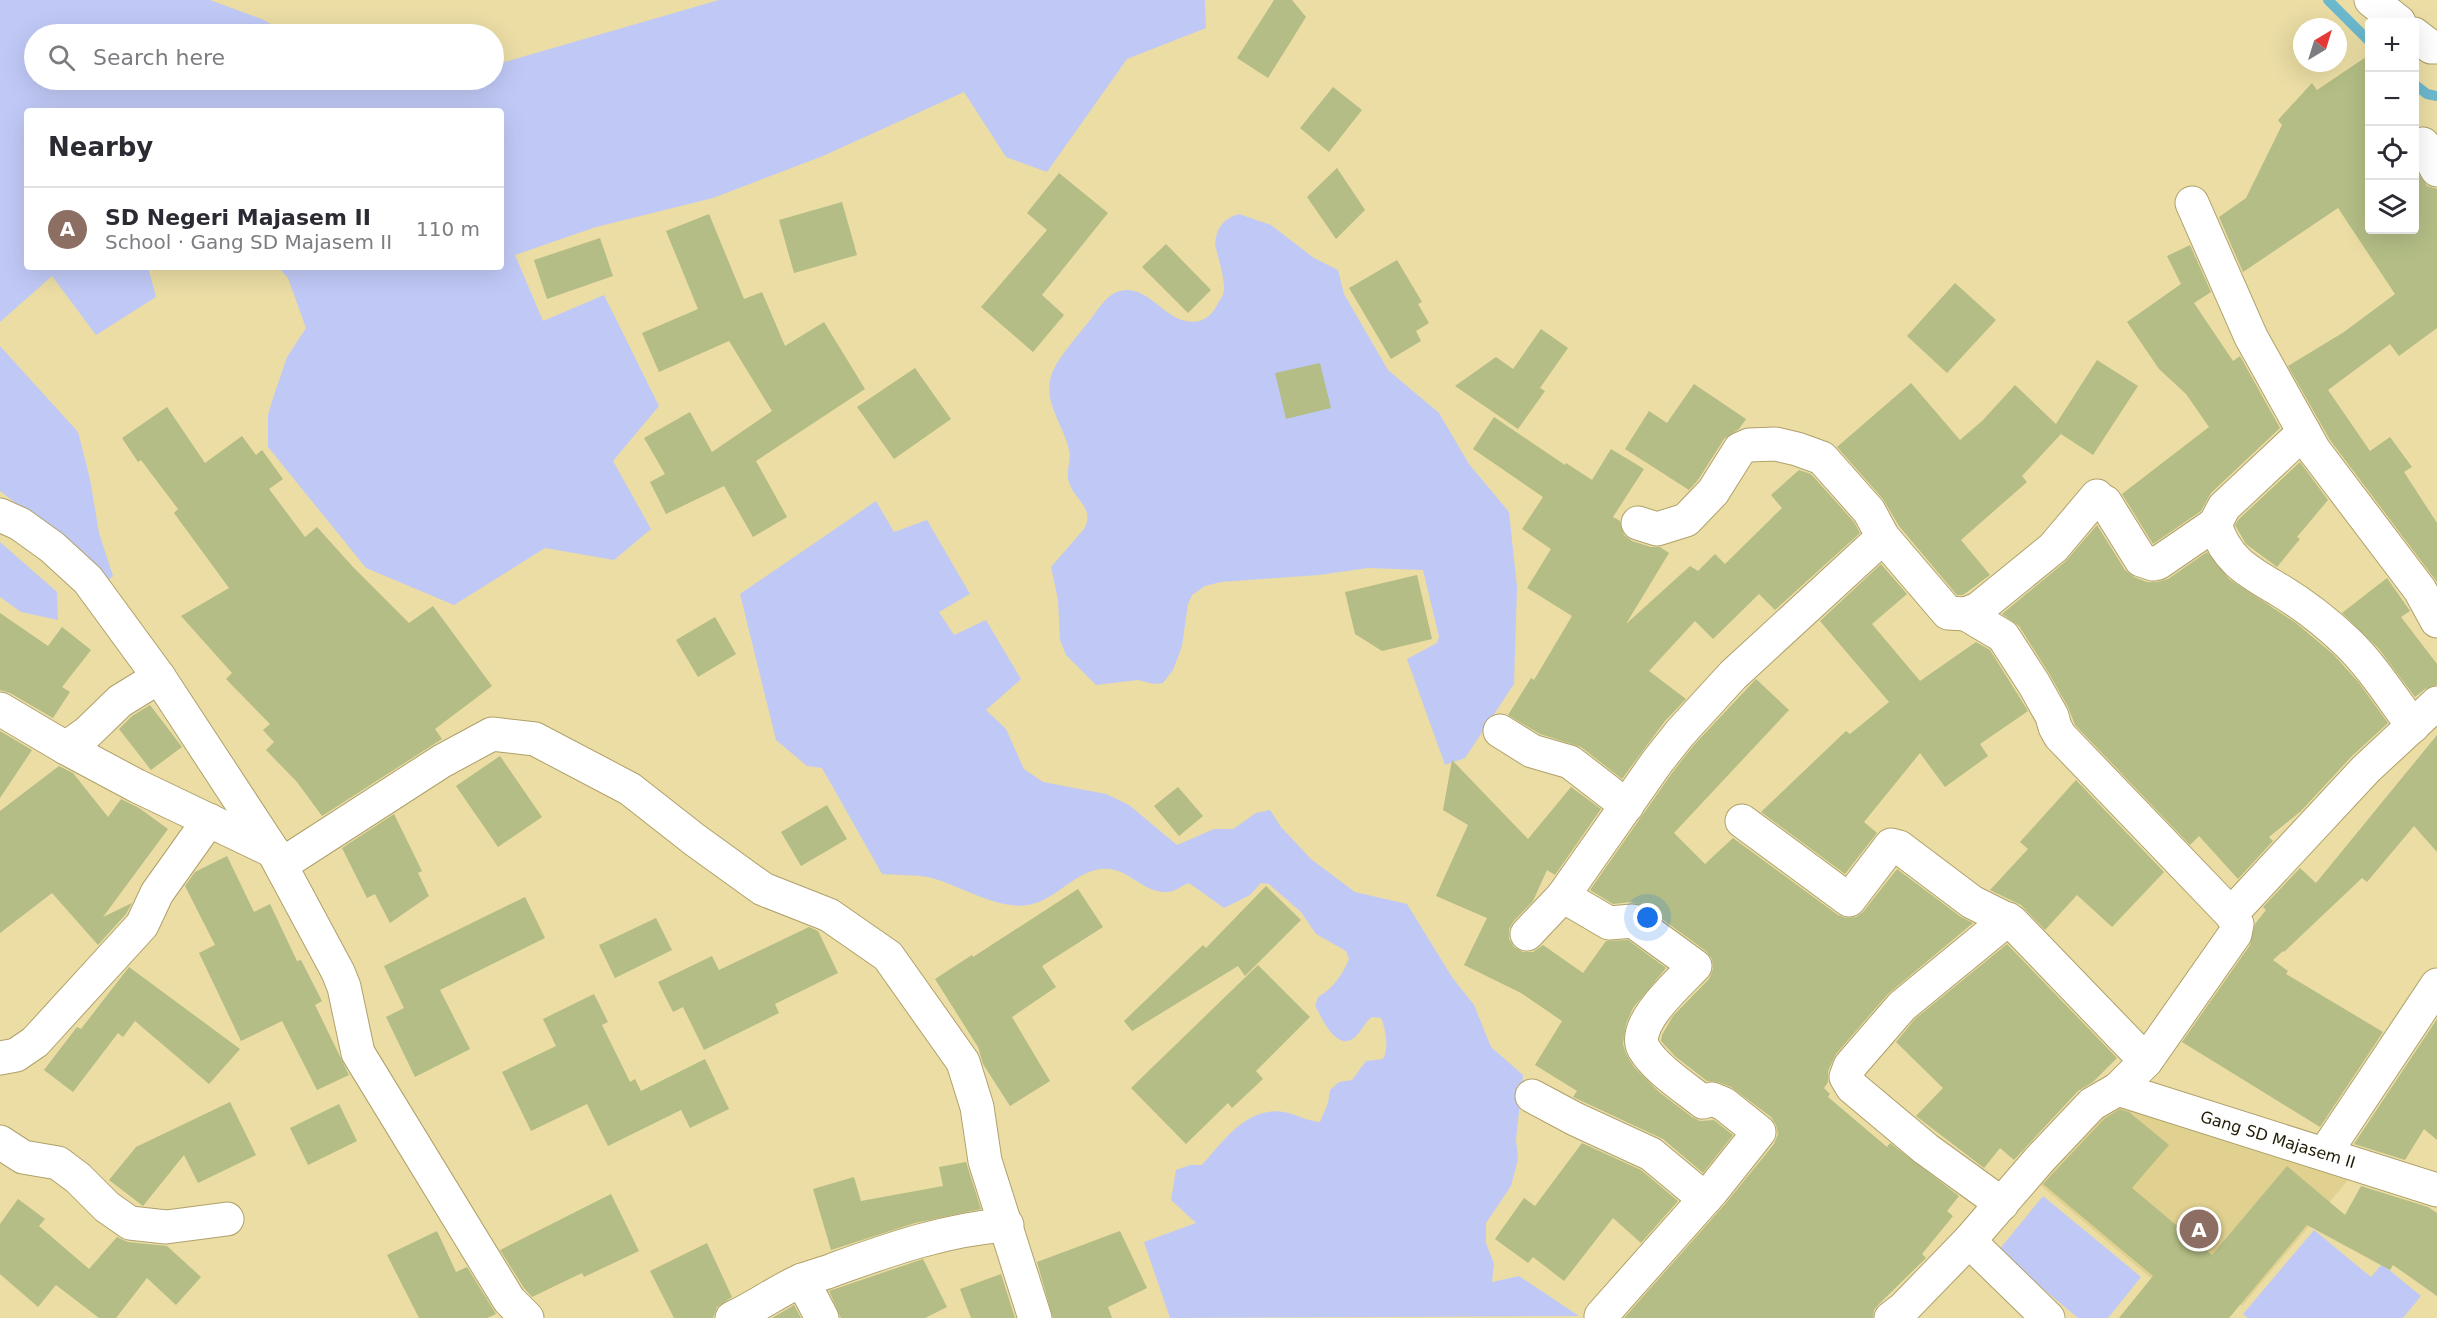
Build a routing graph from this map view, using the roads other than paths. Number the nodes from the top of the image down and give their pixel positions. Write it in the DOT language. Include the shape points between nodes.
graph roads {
  1 [pos="2371,0"];
  2 [pos="2394,18"];
  3 [pos="2419,37"];
  4 [pos="2437,47"];
  5 [pos="2198,217"];
  6 [pos="2304,432"];
  7 [pos="0,514"];
  8 [pos="1638,523"];
  9 [pos="2215,524"];
  10 [pos="1883,537"];
  11 [pos="1966,614"];
  12 [pos="2437,621"];
  13 [pos="159,677"];
  14 [pos="2437,703"];
  15 [pos="0,709"];
  16 [pos="2413,726"];
  17 [pos="1500,731"];
  18 [pos="66,748"];
  19 [pos="1627,806"];
  20 [pos="209,820"];
  21 [pos="1742,821"];
  22 [pos="277,858"];
  23 [pos="1563,897"];
  24 [pos="2231,914"];
  25 [pos="2008,919"];
  26 [pos="1527,934"];
  27 [pos="2437,985"];
  28 [pos="0,1058"];
  29 [pos="2146,1061"];
  30 [pos="2118,1089"];
  31 [pos="1532,1096"];
  32 [pos="0,1142"];
  33 [pos="2325,1153"];
  34 [pos="2437,1190"];
  35 [pos="1705,1199"];
  36 [pos="2002,1204"];
  37 [pos="227,1219"];
  38 [pos="1007,1225"];
  39 [pos="1969,1241"];
  40 [pos="802,1280"];
  41 [pos="1600,1317"];
  42 [pos="527,1318"];
  43 [pos="732,1318"];
  44 [pos="822,1318"];
  45 [pos="1035,1318"];
  46 [pos="1890,1318"];
  47 [pos="2048,1318"];
  1 -- 2 [label="street"];
  3 -- 4 [label="street"];
  5 -- 6 [label="street" via="2251,337"];
  6 -- 9 [label="street" via="2224,507"];
  6 -- 12 [label="street" via="2420,590"];
  7 -- 13 [label="street" via="52,547 88,580"];
  8 -- 10 [label="street" via="1657,529 1686,520 1713,492 1740,449 1776,444 1822,458 1869,511"];
  9 -- 11 [label="street" via="2153,564 2141,560 2101,499 2053,548 1978,609"];
  9 -- 16 [label="street" via="2220,539 2237,563 2253,577 2305,607 2348,644"];
  10 -- 11 [label="street" via="1948,613"];
  10 -- 19 [label="street" via="1732,675 1669,747"];
  11 -- 24 [label="street" via="2003,636 2043,700 2060,736"];
  13 -- 18 [label="street" via="120,701"];
  13 -- 22 [label="street"];
  14 -- 16 [label="street"];
  15 -- 18 [label="street"];
  16 -- 24 [label="street" via="2366,769"];
  17 -- 19 [label="street" via="1532,751 1570,762"];
  18 -- 20 [label="street"];
  19 -- 23 [label="street"];
  20 -- 22 [label="street"];
  20 -- 28 [label="street" via="157,893 142,926 34,1042 16,1055"];
  21 -- 25 [label="street" via="1849,900 1891,845 1972,902"];
  22 -- 38 [label="street" via="492,734 535,739 630,789 763,889 829,915 888,957 963,1062 977,1107 985,1161"];
  22 -- 42 [label="street" via="344,987 358,1053 509,1300"];
  23 -- 26 [label="street"];
  23 -- 35 [label="street" via="1609,923 1634,921 1695,966 1654,1009 1642,1032 1643,1047 1671,1077 1703,1102 1712,1099 1724,1104 1759,1132"];
  24 -- 29 [label="street" via="2237,924 2235,934"];
  25 -- 29 [label="street"];
  25 -- 36 [label="street" via="1902,1006 1850,1066 1846,1077 1852,1087 1926,1149"];
  27 -- 33 [label="street"];
  29 -- 30 [label="street"];
  30 -- 33 [label="street, Gang SD Majasem II"];
  30 -- 36 [label="street" via="2092,1104"];
  31 -- 35 [label="street" via="1651,1154"];
  32 -- 37 [label="street" via="23,1157 58,1163 130,1223 166,1227"];
  33 -- 34 [label="street, Gang SD Majasem II"];
  35 -- 41 [label="street"];
  36 -- 39 [label="street"];
  38 -- 40 [label="street" via="975,1227 929,1238"];
  38 -- 45 [label="street"];
  39 -- 46 [label="street"];
  39 -- 47 [label="street"];
  40 -- 43 [label="street"];
  40 -- 44 [label="street"];
}
